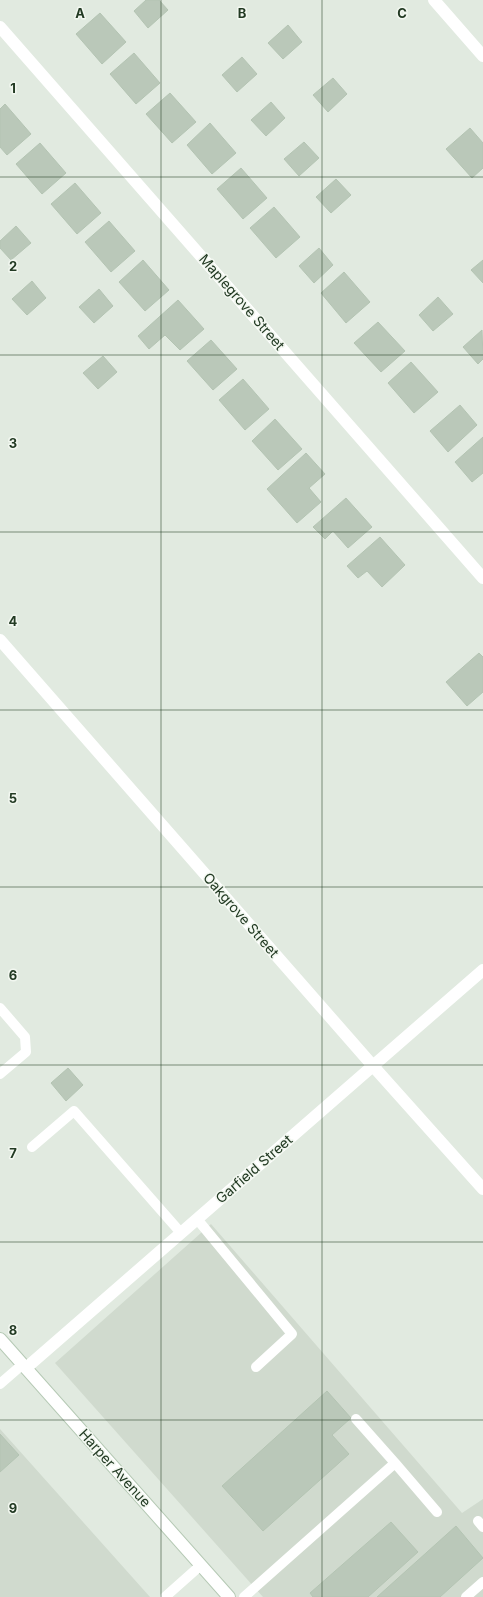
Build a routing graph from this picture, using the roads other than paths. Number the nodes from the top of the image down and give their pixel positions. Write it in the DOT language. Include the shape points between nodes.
graph roads {
  1 [pos="434,0"];
  2 [pos="0,27"];
  3 [pos="483,56"];
  4 [pos="483,578"];
  5 [pos="0,640"];
  6 [pos="483,970"];
  7 [pos="0,1008"];
  8 [pos="373,1066"];
  9 [pos="0,1074"];
  10 [pos="32,1147"];
  11 [pos="483,1189"];
  12 [pos="197,1219"];
  13 [pos="181,1233"];
  14 [pos="0,1339"];
  15 [pos="24,1366"];
  16 [pos="256,1367"];
  17 [pos="0,1384"];
  18 [pos="356,1419"];
  19 [pos="395,1464"];
  20 [pos="437,1512"];
  21 [pos="201,1565"];
  22 [pos="483,1582"];
  23 [pos="165,1597"];
  24 [pos="230,1597"];
  25 [pos="244,1597"];
  26 [pos="466,1597"];
  1 -- 3 [label="street"];
  2 -- 4 [label="street, Maplegrove Street"];
  5 -- 8 [label="street, Oakgrove Street"];
  6 -- 8 [label="street, Garfield Street"];
  7 -- 9 [label="lane" via="25,1037 26,1052"];
  8 -- 11 [label="street, Oakgrove Street"];
  8 -- 12 [label="street, Garfield Street"];
  10 -- 13 [label="lane" via="74,1111"];
  12 -- 13 [label="street, Garfield Street"];
  12 -- 16 [label="lane" via="292,1334"];
  13 -- 15 [label="street, Garfield Street"];
  14 -- 15 [label="street, Harper Avenue"];
  15 -- 17 [label="lane"];
  15 -- 21 [label="street, Harper Avenue"];
  18 -- 19 [label="lane"];
  19 -- 20 [label="lane"];
  19 -- 25 [label="lane"];
  21 -- 23 [label="lane"];
  21 -- 24 [label="street, Harper Avenue"];
  22 -- 26 [label="lane"];
}
